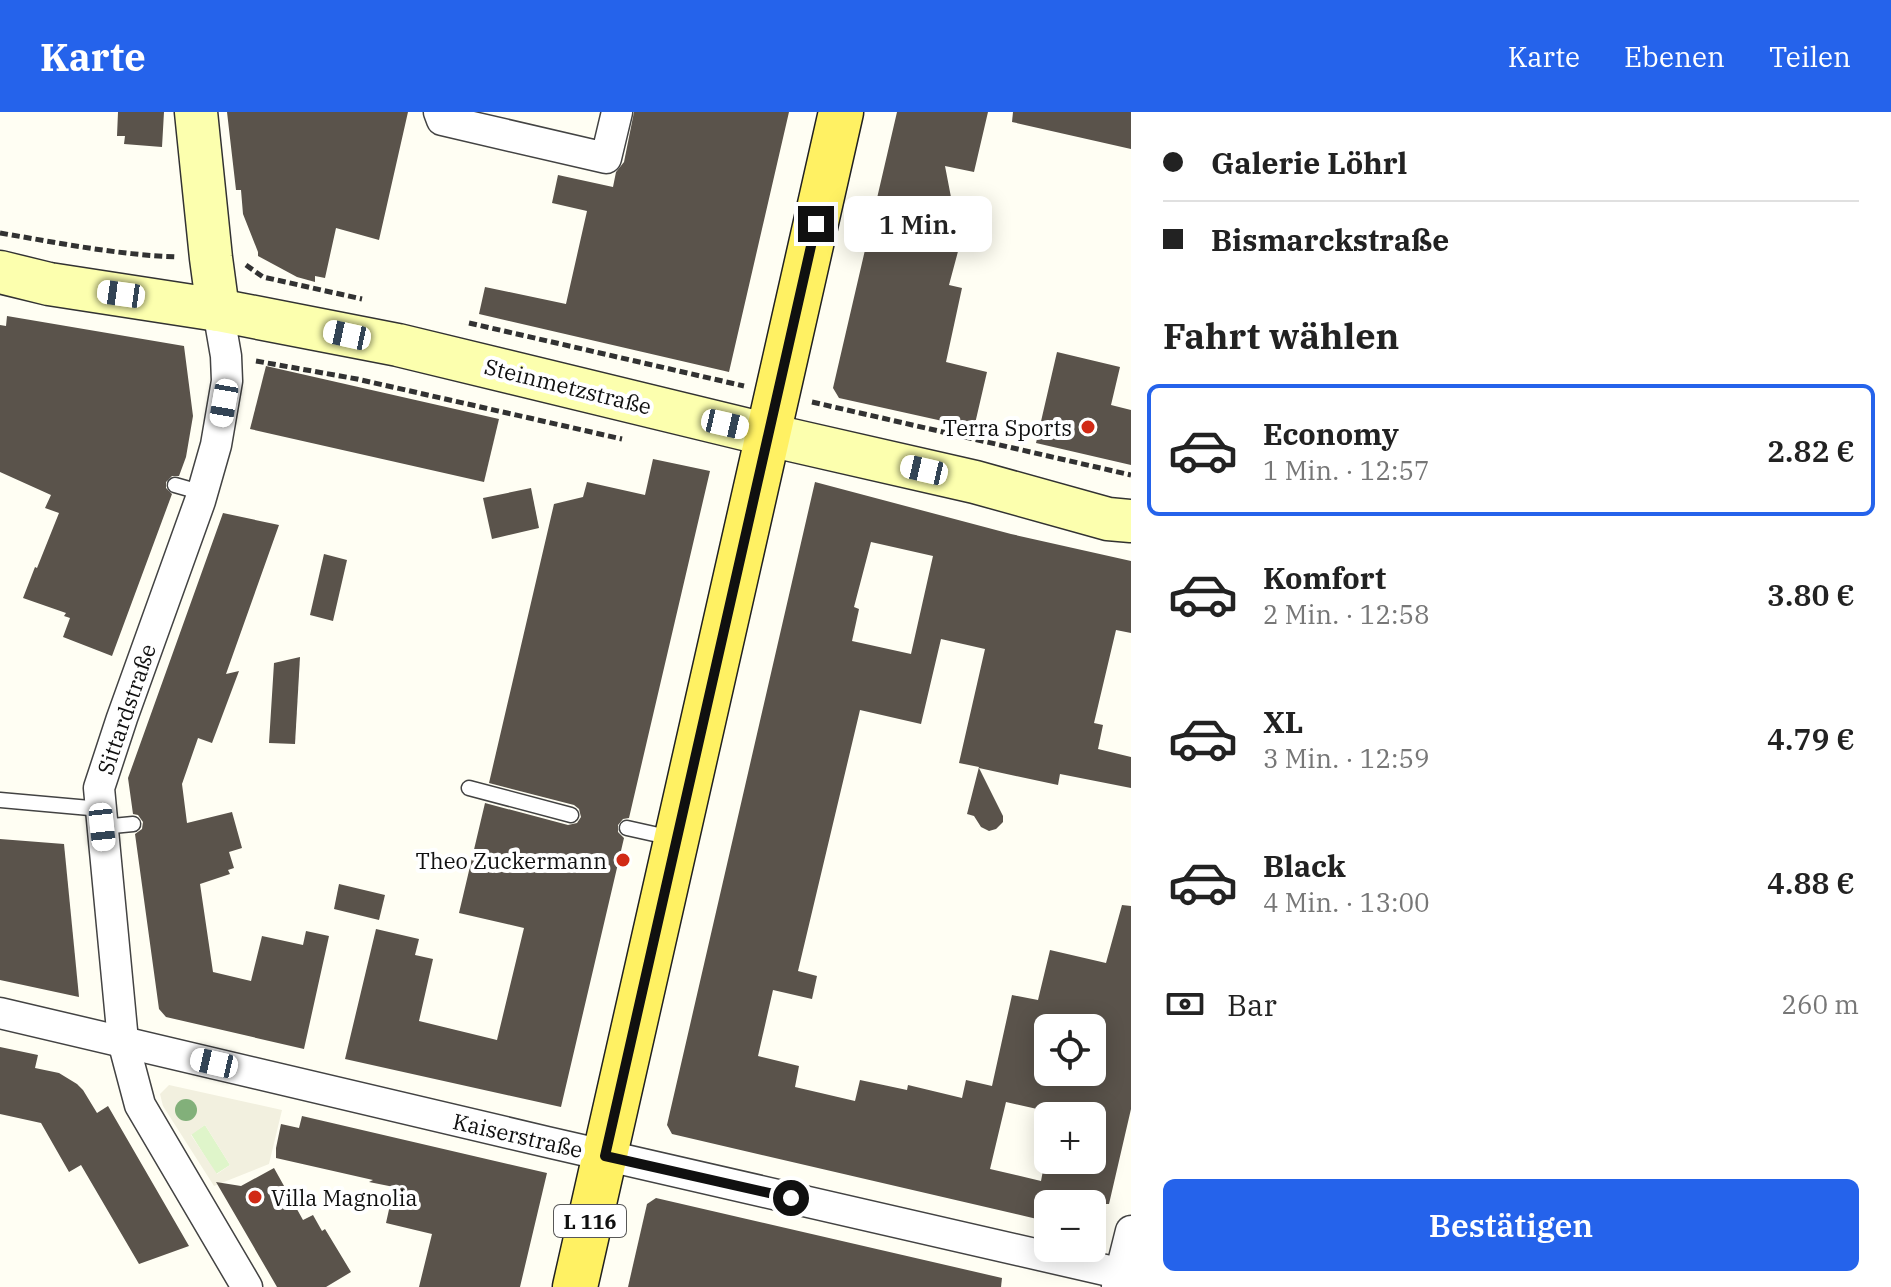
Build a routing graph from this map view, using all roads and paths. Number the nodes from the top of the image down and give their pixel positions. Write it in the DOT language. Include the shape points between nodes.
graph roads {
  1 [pos="196,112"];
  2 [pos="439,112"];
  3 [pos="617,112"];
  4 [pos="841,112"];
  5 [pos="0,272"];
  6 [pos="218,310"];
  7 [pos="226,356"];
  8 [pos="769,435"];
  9 [pos="632,441"];
  10 [pos="1131,521"];
  11 [pos="469,788"];
  12 [pos="0,800"];
  13 [pos="571,815"];
  14 [pos="102,818"];
  15 [pos="133,824"];
  16 [pos="627,828"];
  17 [pos="676,839"];
  18 [pos="0,1013"];
  19 [pos="123,1041"];
  20 [pos="605,1156"];
  21 [pos="1131,1231"];
  22 [pos="1122,1279"];
  23 [pos="247,1287"];
  24 [pos="575,1287"];
  1 -- 6 [label="main road, Sittardstraße"];
  2 -- 3 [label="street" via="442,120 606,158"];
  4 -- 8 [label="main road, L 116"];
  5 -- 6 [label="main road, Steinmetzstraße"];
  6 -- 7 [label="street, Sittardstraße"];
  6 -- 8 [label="main road, Steinmetzstraße" via="398,345"];
  7 -- 9 [label="path" via="357,379"];
  7 -- 14 [label="street, Sittardstraße" via="216,445 189,489 99,788"];
  8 -- 10 [label="main road, Steinmetzstraße"];
  8 -- 17 [label="main road, L 116"];
  11 -- 13 [label="lane"];
  12 -- 14 [label="lane"];
  14 -- 15 [label="lane"];
  14 -- 19 [label="street, Sittardstraße"];
  16 -- 17 [label="lane"];
  17 -- 20 [label="main road, L 116"];
  18 -- 19 [label="street, Kaiserstraße"];
  19 -- 20 [label="street, Kaiserstraße"];
  19 -- 23 [label="street, Sittardstraße" via="140,1105"];
  20 -- 22 [label="street, Kaiserstraße"];
  20 -- 24 [label="main road, L 116"];
  21 -- 22 [label="street"];
}
